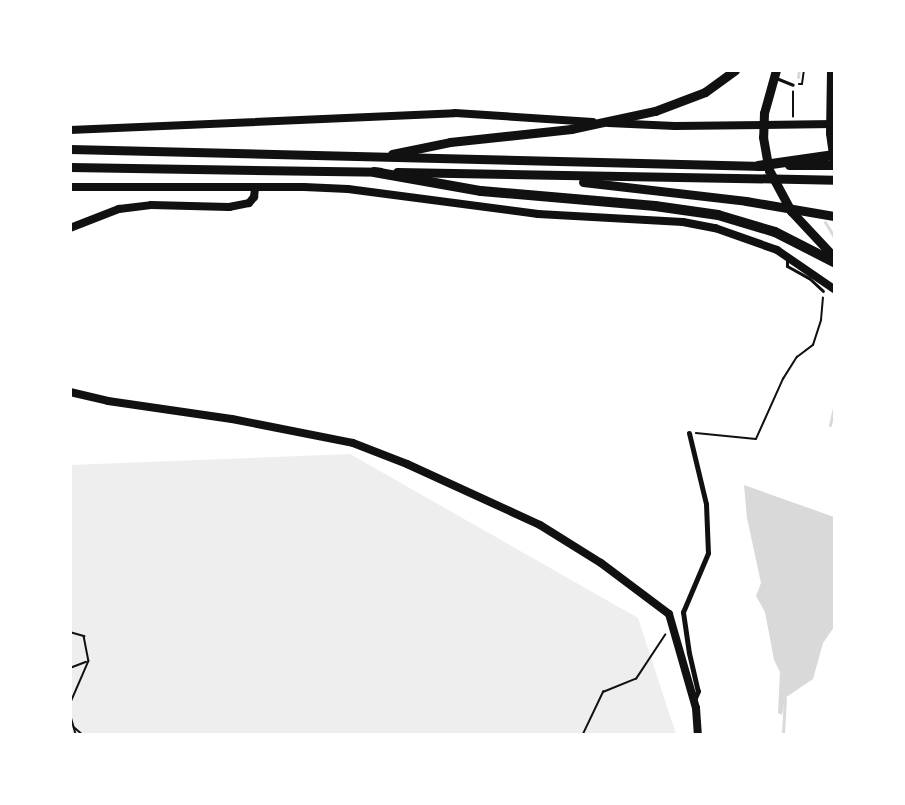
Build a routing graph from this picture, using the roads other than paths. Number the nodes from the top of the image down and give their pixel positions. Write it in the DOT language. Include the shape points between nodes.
graph roads {
  1 [pos="735,70"];
  2 [pos="775,70"];
  3 [pos="831,70"];
  4 [pos="793,84"];
  5 [pos="834,124"];
  6 [pos="70,130"];
  7 [pos="70,147"];
  8 [pos="834,155"];
  9 [pos="375,157"];
  10 [pos="834,165"];
  11 [pos="758,166"];
  12 [pos="70,167"];
  13 [pos="374,172"];
  14 [pos="536,176"];
  15 [pos="834,180"];
  16 [pos="70,187"];
  17 [pos="255,189"];
  18 [pos="834,216"];
  19 [pos="70,228"];
  20 [pos="787,256"];
  21 [pos="834,257"];
  22 [pos="834,262"];
  23 [pos="834,289"];
  24 [pos="823,291"];
  25 [pos="71,393"];
  26 [pos="689,433"];
  27 [pos="694,700"];
  28 [pos="698,735"];
  1 -- 9 [label="highway" via="705,92 655,111 534,134 450,142"];
  2 -- 4 [label="lane" via="775,79"];
  2 -- 21 [label="highway" via="764,113 763,137 769,170 792,211"];
  3 -- 10 [label="highway"];
  5 -- 6 [label="main road" via="622,124 455,113"];
  7 -- 9 [label="highway"];
  8 -- 11 [label="highway"];
  9 -- 11 [label="highway"];
  10 -- 11 [label="highway"];
  12 -- 13 [label="highway"];
  13 -- 14 [label="highway"];
  13 -- 22 [label="highway" via="481,191 691,211 775,232"];
  14 -- 15 [label="highway"];
  14 -- 18 [label="highway" via="746,201"];
  16 -- 17 [label="main road"];
  17 -- 19 [label="main road" via="249,203 230,207 152,205 119,209"];
  17 -- 20 [label="main road" via="348,189 538,214 683,222 751,239"];
  20 -- 23 [label="main road"];
  20 -- 24 [label="lane" via="787,266"];
  25 -- 27 [label="main road" via="353,443 540,525 601,563 669,614"];
  26 -- 27 [label="street" via="706,504 708,553 683,612 698,691"];
  27 -- 28 [label="main road"];
}
